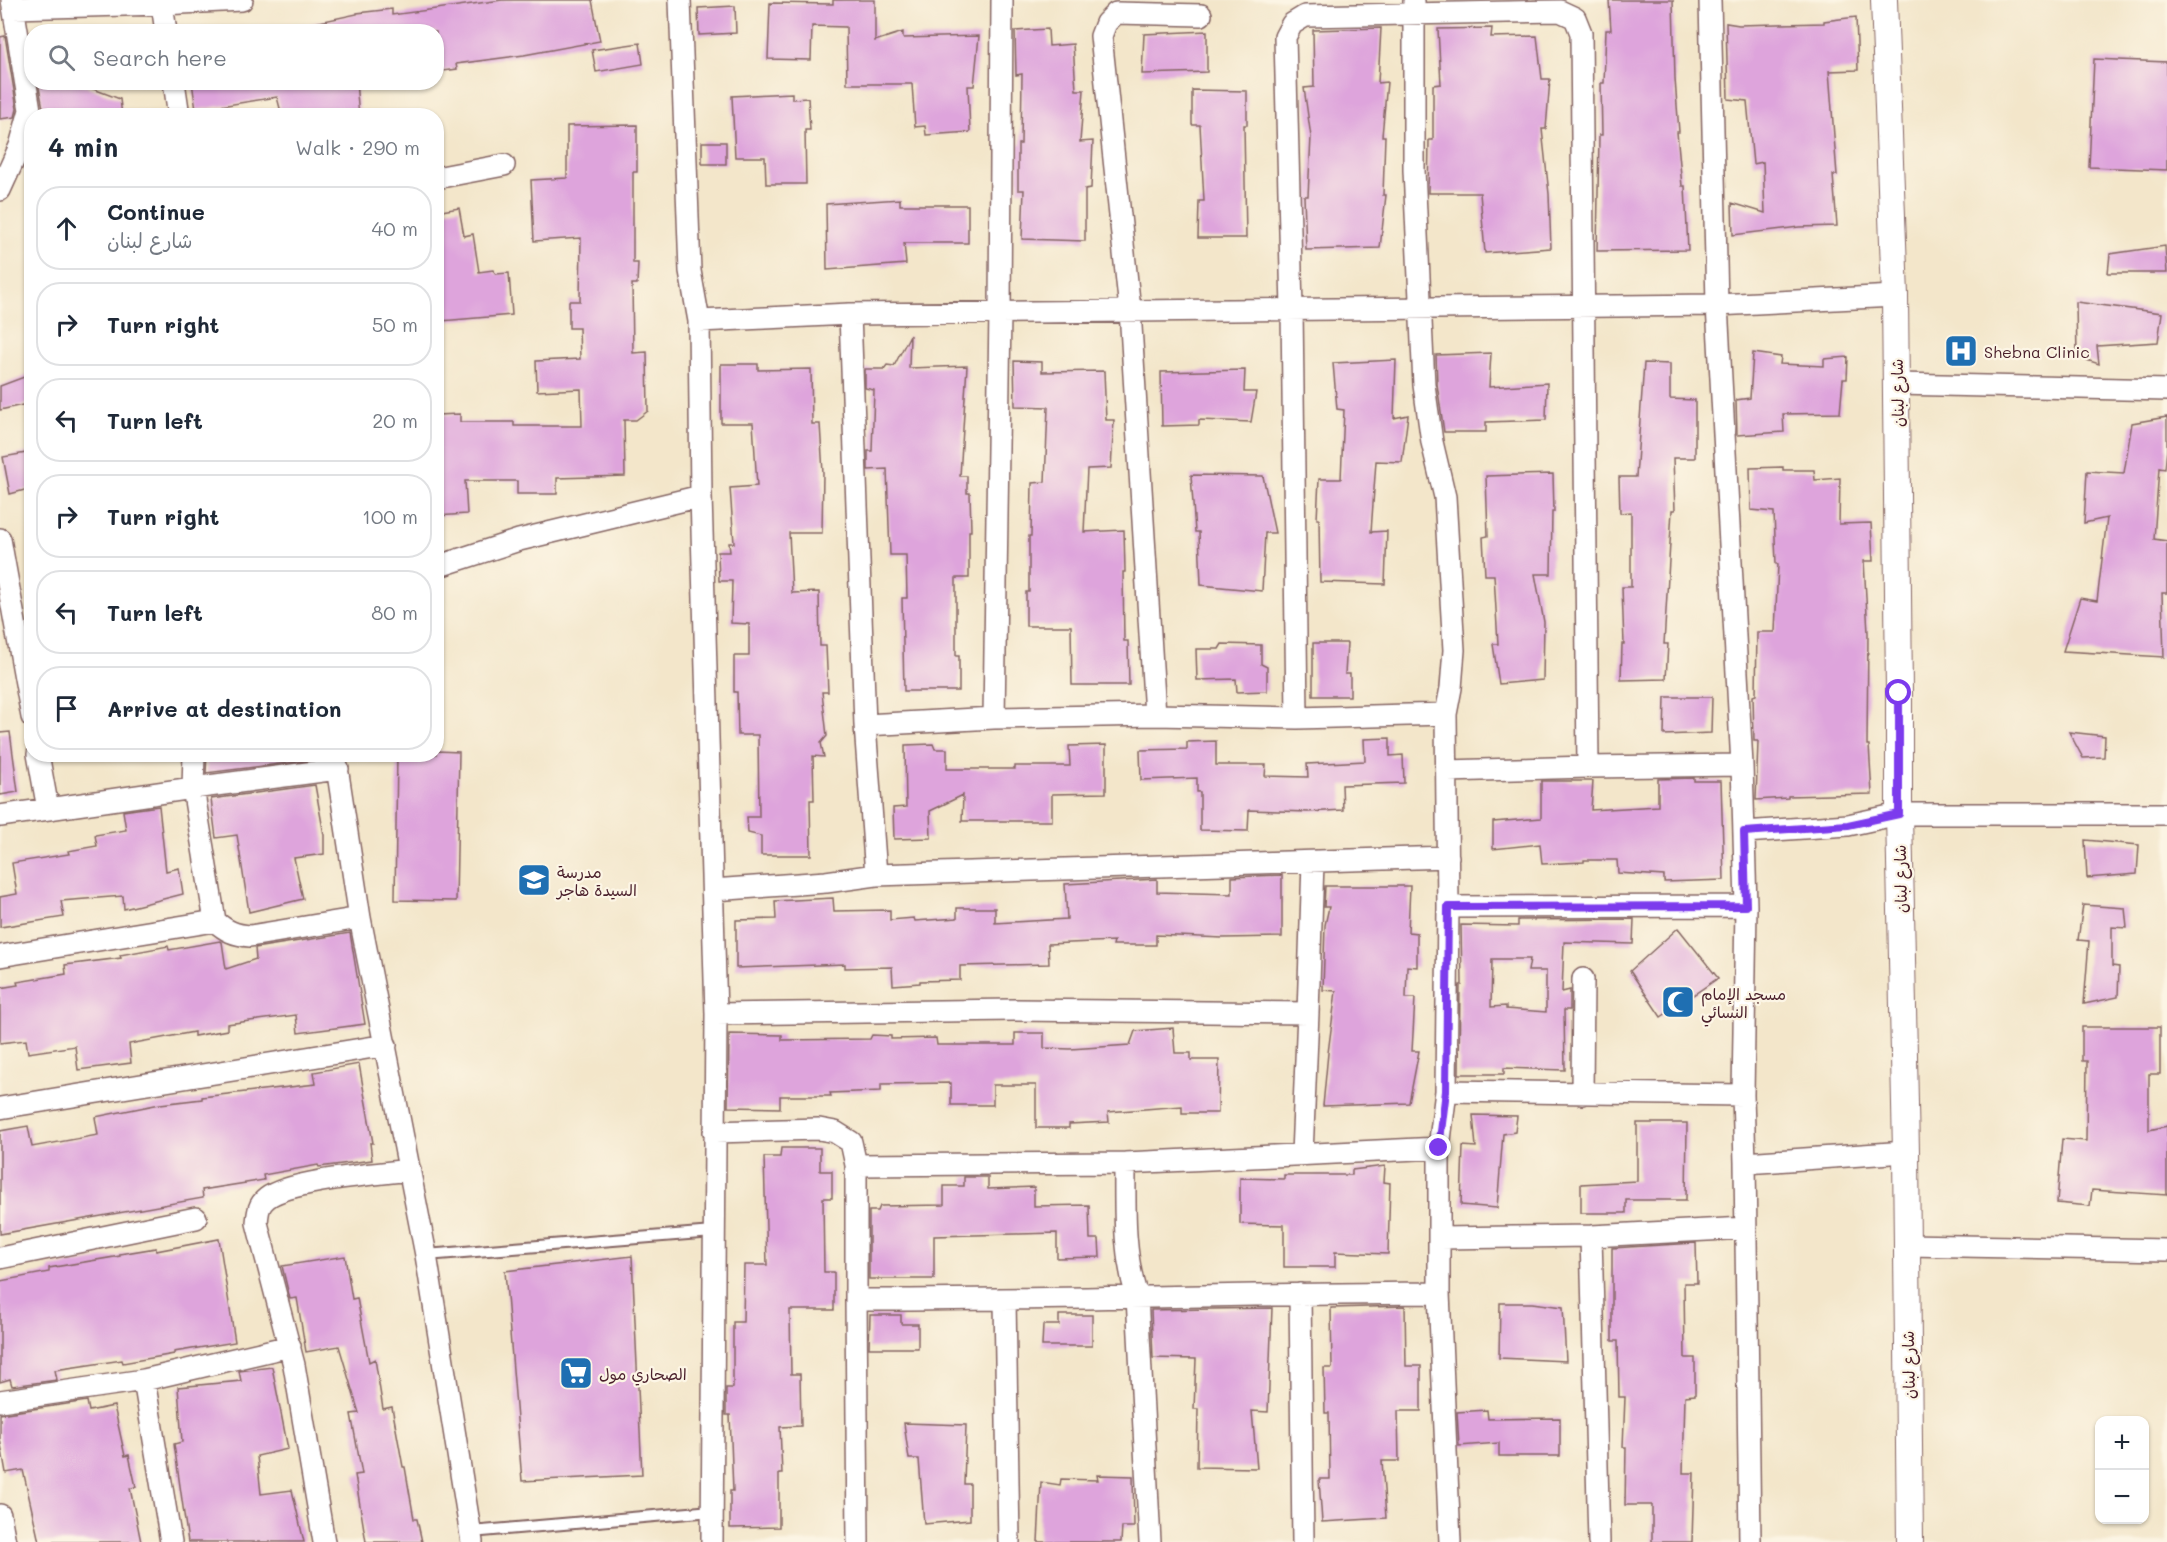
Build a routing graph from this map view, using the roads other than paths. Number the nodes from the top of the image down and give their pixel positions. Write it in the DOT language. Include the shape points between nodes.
graph roads {
  1 [pos="242,0"];
  2 [pos="680,0"];
  3 [pos="1002,0"];
  4 [pos="1710,0"];
  5 [pos="1884,0"];
  6 [pos="12,4"];
  7 [pos="162,4"];
  8 [pos="1414,7"];
  9 [pos="1201,15"];
  10 [pos="165,24"];
  11 [pos="24,75"];
  12 [pos="27,90"];
  13 [pos="175,90"];
  14 [pos="30,108"];
  15 [pos="178,108"];
  16 [pos="24,132"];
  17 [pos="504,165"];
  18 [pos="444,176"];
  19 [pos="0,190"];
  20 [pos="1895,296"];
  21 [pos="1717,305"];
  22 [pos="1584,307"];
  23 [pos="1292,309"];
  24 [pos="1421,309"];
  25 [pos="1130,310"];
  26 [pos="1000,312"];
  27 [pos="850,314"];
  28 [pos="699,321"];
  29 [pos="1897,384"];
  30 [pos="2167,390"];
  31 [pos="701,496"];
  32 [pos="0,540"];
  33 [pos="444,564"];
  34 [pos="24,673"];
  35 [pos="1446,714"];
  36 [pos="1155,715"];
  37 [pos="994,718"];
  38 [pos="1297,718"];
  39 [pos="865,725"];
  40 [pos="39,762"];
  41 [pos="194,762"];
  42 [pos="336,762"];
  43 [pos="1742,765"];
  44 [pos="1588,767"];
  45 [pos="1448,771"];
  46 [pos="194,788"];
  47 [pos="48,809"];
  48 [pos="1899,814"];
  49 [pos="2167,814"];
  50 [pos="0,816"];
  51 [pos="1744,832"];
  52 [pos="1448,857"];
  53 [pos="1314,862"];
  54 [pos="876,875"];
  55 [pos="713,890"];
  56 [pos="1746,906"];
  57 [pos="1448,907"];
  58 [pos="360,918"];
  59 [pos="215,921"];
  60 [pos="0,956"];
  61 [pos="1583,979"];
  62 [pos="1308,1013"];
  63 [pos="716,1014"];
  64 [pos="386,1045"];
  65 [pos="1446,1091"];
  66 [pos="1582,1094"];
  67 [pos="1743,1095"];
  68 [pos="0,1108"];
  69 [pos="714,1132"];
  70 [pos="1439,1148"];
  71 [pos="1906,1152"];
  72 [pos="1302,1154"];
  73 [pos="1125,1163"];
  74 [pos="1745,1163"];
  75 [pos="856,1165"];
  76 [pos="410,1170"];
  77 [pos="196,1218"];
  78 [pos="1746,1228"];
  79 [pos="713,1232"];
  80 [pos="1591,1236"];
  81 [pos="1440,1238"];
  82 [pos="1907,1245"];
  83 [pos="2167,1250"];
  84 [pos="426,1255"];
  85 [pos="0,1258"];
  86 [pos="1439,1293"];
  87 [pos="1300,1294"];
  88 [pos="1137,1297"];
  89 [pos="856,1300"];
  90 [pos="1005,1300"];
  91 [pos="290,1346"];
  92 [pos="144,1380"];
  93 [pos="0,1401"];
  94 [pos="712,1511"];
  95 [pos="0,1515"];
  96 [pos="472,1537"];
  97 [pos="5,1542"];
  98 [pos="171,1542"];
  99 [pos="324,1542"];
  100 [pos="712,1542"];
  101 [pos="858,1542"];
  102 [pos="1009,1542"];
  103 [pos="1150,1542"];
  104 [pos="1303,1542"];
  105 [pos="1450,1542"];
  106 [pos="1599,1542"];
  107 [pos="1750,1542"];
  108 [pos="1910,1542"];
  1 -- 7 [label="street"];
  2 -- 28 [label="street" via="690,271"];
  3 -- 26 [label="street"];
  4 -- 21 [label="street"];
  5 -- 20 [label="street, شارع لبنان"];
  6 -- 7 [label="street"];
  6 -- 11 [label="street"];
  7 -- 10 [label="street"];
  8 -- 22 [label="street" via="1560,11 1575,18 1581,33"];
  8 -- 23 [label="street" via="1305,16 1292,24 1285,38"];
  8 -- 24 [label="street" via="1414,170"];
  9 -- 25 [label="street" via="1116,13 1106,22 1101,36"];
  12 -- 14 [label="street"];
  13 -- 15 [label="street"];
  16 -- 19 [label="street"];
  17 -- 18 [label="street"];
  20 -- 21 [label="street"];
  20 -- 29 [label="street, شارع لبنان"];
  21 -- 22 [label="street"];
  21 -- 43 [label="street"];
  22 -- 24 [label="street"];
  22 -- 44 [label="street"];
  23 -- 24 [label="street"];
  23 -- 25 [label="street"];
  23 -- 38 [label="street"];
  24 -- 35 [label="street" via="1424,386 1431,442 1445,497 1448,539 1454,650"];
  25 -- 26 [label="street"];
  25 -- 36 [label="street"];
  26 -- 27 [label="street"];
  26 -- 37 [label="street"];
  27 -- 28 [label="street"];
  27 -- 39 [label="street"];
  28 -- 31 [label="street"];
  29 -- 30 [label="street"];
  29 -- 48 [label="street, شارع لبنان"];
  31 -- 33 [label="street" via="519,540"];
  31 -- 55 [label="street"];
  32 -- 34 [label="street"];
  35 -- 38 [label="street"];
  35 -- 45 [label="street"];
  36 -- 37 [label="street"];
  36 -- 38 [label="street"];
  37 -- 39 [label="street"];
  39 -- 54 [label="street"];
  40 -- 47 [label="street"];
  41 -- 46 [label="street"];
  42 -- 46 [label="street"];
  42 -- 58 [label="street"];
  43 -- 44 [label="street"];
  43 -- 51 [label="street"];
  44 -- 45 [label="street"];
  45 -- 52 [label="street"];
  46 -- 47 [label="street"];
  46 -- 59 [label="street"];
  47 -- 50 [label="street"];
  48 -- 49 [label="street"];
  48 -- 51 [label="street" via="1848,825"];
  48 -- 71 [label="street, شارع لبنان"];
  51 -- 56 [label="street"];
  52 -- 53 [label="street"];
  52 -- 57 [label="street"];
  53 -- 54 [label="street"];
  53 -- 62 [label="street"];
  54 -- 55 [label="street"];
  55 -- 63 [label="street"];
  56 -- 57 [label="street"];
  56 -- 67 [label="street"];
  57 -- 65 [label="street"];
  58 -- 59 [label="street" via="250,936 236,935"];
  58 -- 64 [label="street"];
  59 -- 60 [label="street"];
  61 -- 66 [label="street"];
  62 -- 63 [label="street" via="1015,1010"];
  62 -- 72 [label="street"];
  63 -- 69 [label="street"];
  64 -- 68 [label="street"];
  64 -- 76 [label="street"];
  65 -- 66 [label="street"];
  65 -- 70 [label="street"];
  66 -- 67 [label="street"];
  67 -- 74 [label="street"];
  69 -- 75 [label="street" via="835,1132 851,1142"];
  69 -- 79 [label="street"];
  70 -- 72 [label="street"];
  70 -- 81 [label="street"];
  71 -- 74 [label="street"];
  71 -- 82 [label="street, شارع لبنان"];
  72 -- 73 [label="street"];
  73 -- 75 [label="street"];
  73 -- 88 [label="street" via="1125,1244"];
  74 -- 78 [label="street"];
  75 -- 89 [label="street"];
  76 -- 84 [label="street"];
  76 -- 91 [label="street" via="290,1187 267,1198 258,1209 257,1223"];
  77 -- 85 [label="street"];
  78 -- 80 [label="street"];
  78 -- 107 [label="street"];
  79 -- 84 [label="lane"];
  79 -- 94 [label="street"];
  80 -- 81 [label="street"];
  80 -- 106 [label="street"];
  81 -- 86 [label="street"];
  82 -- 83 [label="street"];
  82 -- 108 [label="street, شارع لبنان"];
  84 -- 96 [label="street"];
  86 -- 87 [label="street"];
  86 -- 105 [label="street"];
  87 -- 88 [label="street"];
  87 -- 104 [label="street"];
  88 -- 90 [label="street"];
  88 -- 103 [label="street"];
  89 -- 90 [label="street"];
  89 -- 101 [label="street"];
  90 -- 102 [label="street"];
  91 -- 92 [label="street"];
  91 -- 99 [label="street"];
  92 -- 93 [label="street"];
  92 -- 98 [label="street"];
  94 -- 96 [label="lane"];
  94 -- 100 [label="street"];
  95 -- 97 [label="street"];
}
